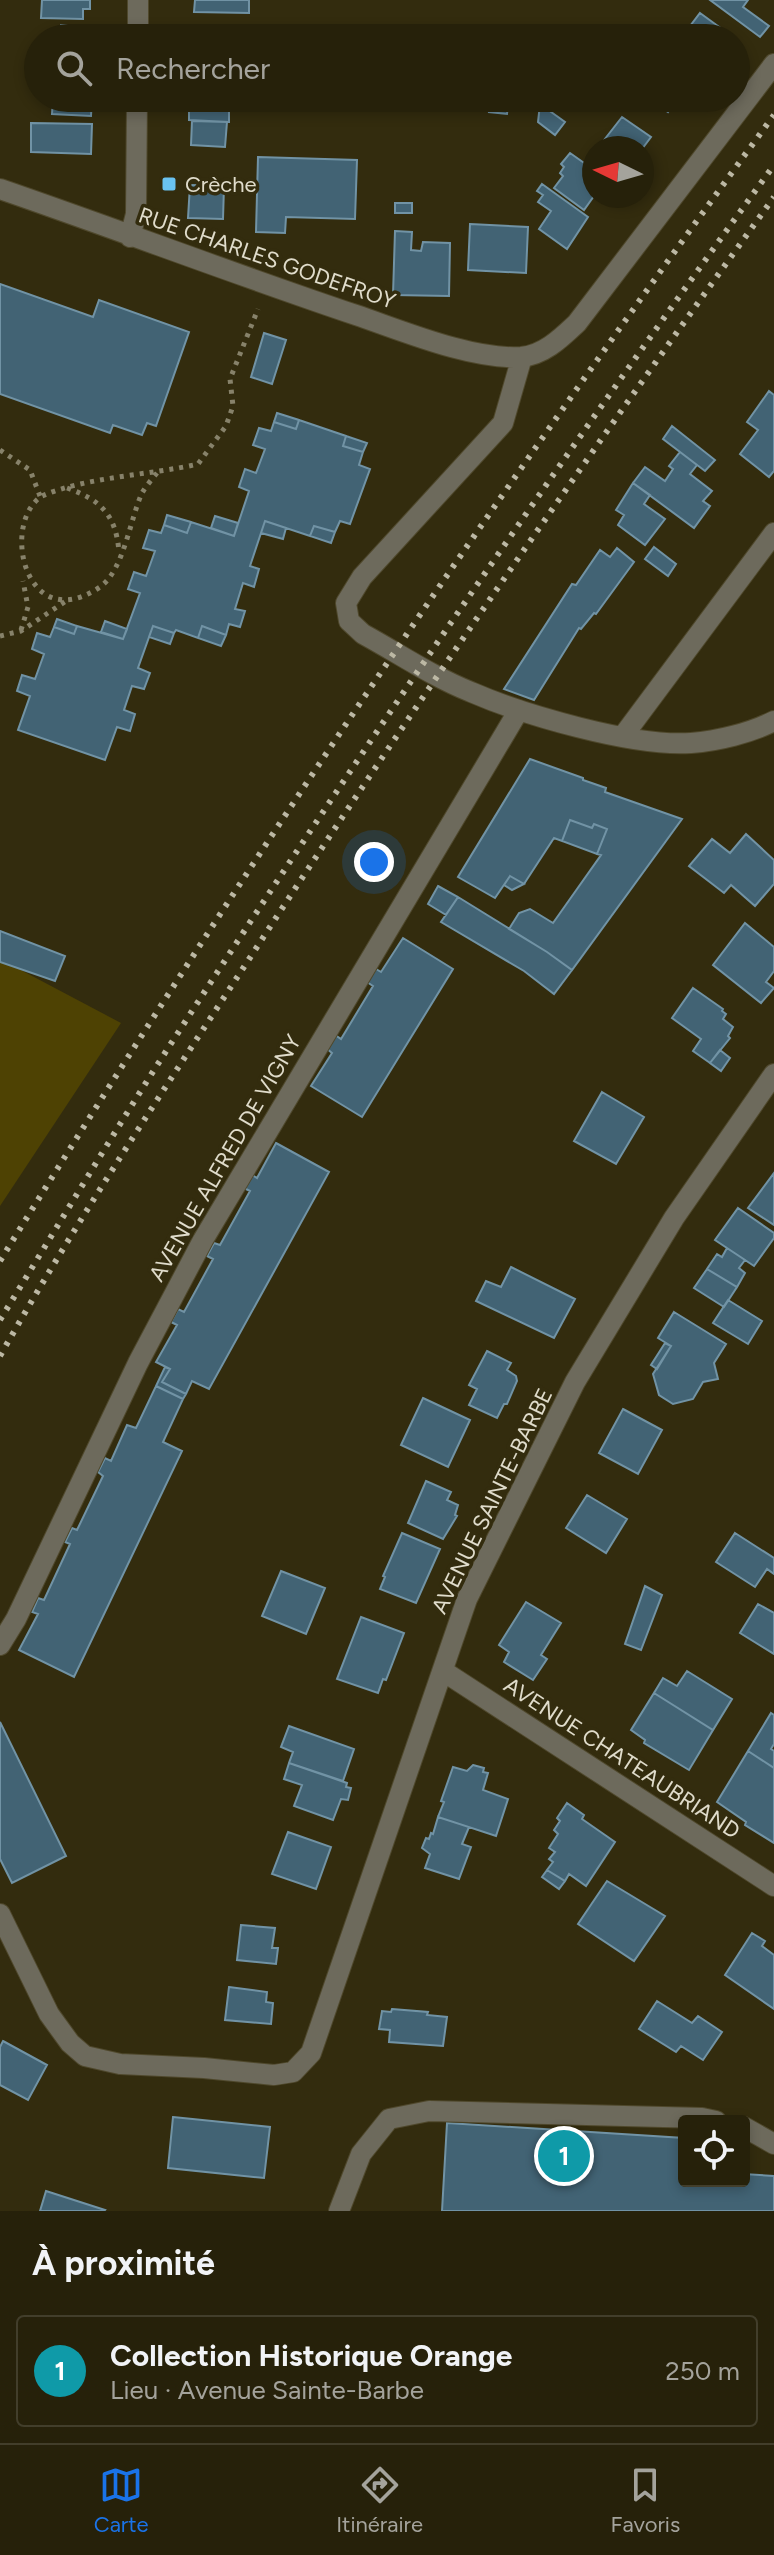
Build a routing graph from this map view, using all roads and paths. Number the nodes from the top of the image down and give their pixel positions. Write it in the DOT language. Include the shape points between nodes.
graph roads {
  1 [pos="138,0"];
  2 [pos="138,24"];
  3 [pos="774,64"];
  4 [pos="750,96"];
  5 [pos="137,112"];
  6 [pos="737,112"];
  7 [pos="0,189"];
  8 [pos="130,237"];
  9 [pos="267,285"];
  10 [pos="522,357"];
  11 [pos="0,450"];
  12 [pos="157,473"];
  13 [pos="66,488"];
  14 [pos="40,496"];
  15 [pos="19,518"];
  16 [pos="774,533"];
  17 [pos="119,557"];
  18 [pos="70,598"];
  19 [pos="21,631"];
  20 [pos="0,636"];
  21 [pos="519,710"];
  22 [pos="771,727"];
  23 [pos="623,736"];
  24 [pos="774,1074"];
  25 [pos="0,1645"];
  26 [pos="443,1671"];
  27 [pos="774,1886"];
  28 [pos="0,1914"];
  29 [pos="678,2117"];
  30 [pos="750,2130"];
  31 [pos="774,2144"];
  32 [pos="339,2211"];
  1 -- 2 [label="street"];
  3 -- 4 [label="street"];
  5 -- 8 [label="street" via="136,214"];
  6 -- 10 [label="street" via="577,323 545,350"];
  7 -- 8 [label="street, RUE CHARLES GODEFROY"];
  8 -- 9 [label="street, RUE CHARLES GODEFROY"];
  9 -- 10 [label="street, RUE CHARLES GODEFROY" via="443,344"];
  9 -- 12 [label="path" via="230,379 233,406 226,426 198,464"];
  10 -- 21 [label="street" via="503,423 362,577 346,603 349,621 363,634 468,692"];
  11 -- 14 [label="path" via="30,470"];
  12 -- 13 [label="path"];
  12 -- 17 [label="path" via="143,491"];
  13 -- 14 [label="path"];
  13 -- 17 [label="path" via="89,496 107,512 117,533"];
  14 -- 15 [label="path"];
  16 -- 23 [label="street"];
  17 -- 18 [label="path" via="101,586"];
  18 -- 19 [label="path"];
  18 -- 19 [label="path" via="53,599 29,588 21,577 28,607"];
  19 -- 20 [label="path"];
  21 -- 23 [label="street"];
  21 -- 25 [label="street, AVENUE ALFRED DE VIGNY" via="203,1240"];
  22 -- 23 [label="street" via="689,743"];
  24 -- 26 [label="street, AVENUE SAINTE-BARBE" via="674,1218 575,1382 467,1599"];
  26 -- 27 [label="street, AVENUE CHATEAUBRIAND"];
  26 -- 28 [label="street, AVENUE SAINTE-BARBE" via="311,2053 293,2072 120,2064 85,2056 49,2014"];
  29 -- 32 [label="street" via="429,2111 389,2119 361,2154"];
  30 -- 31 [label="street"];
}
